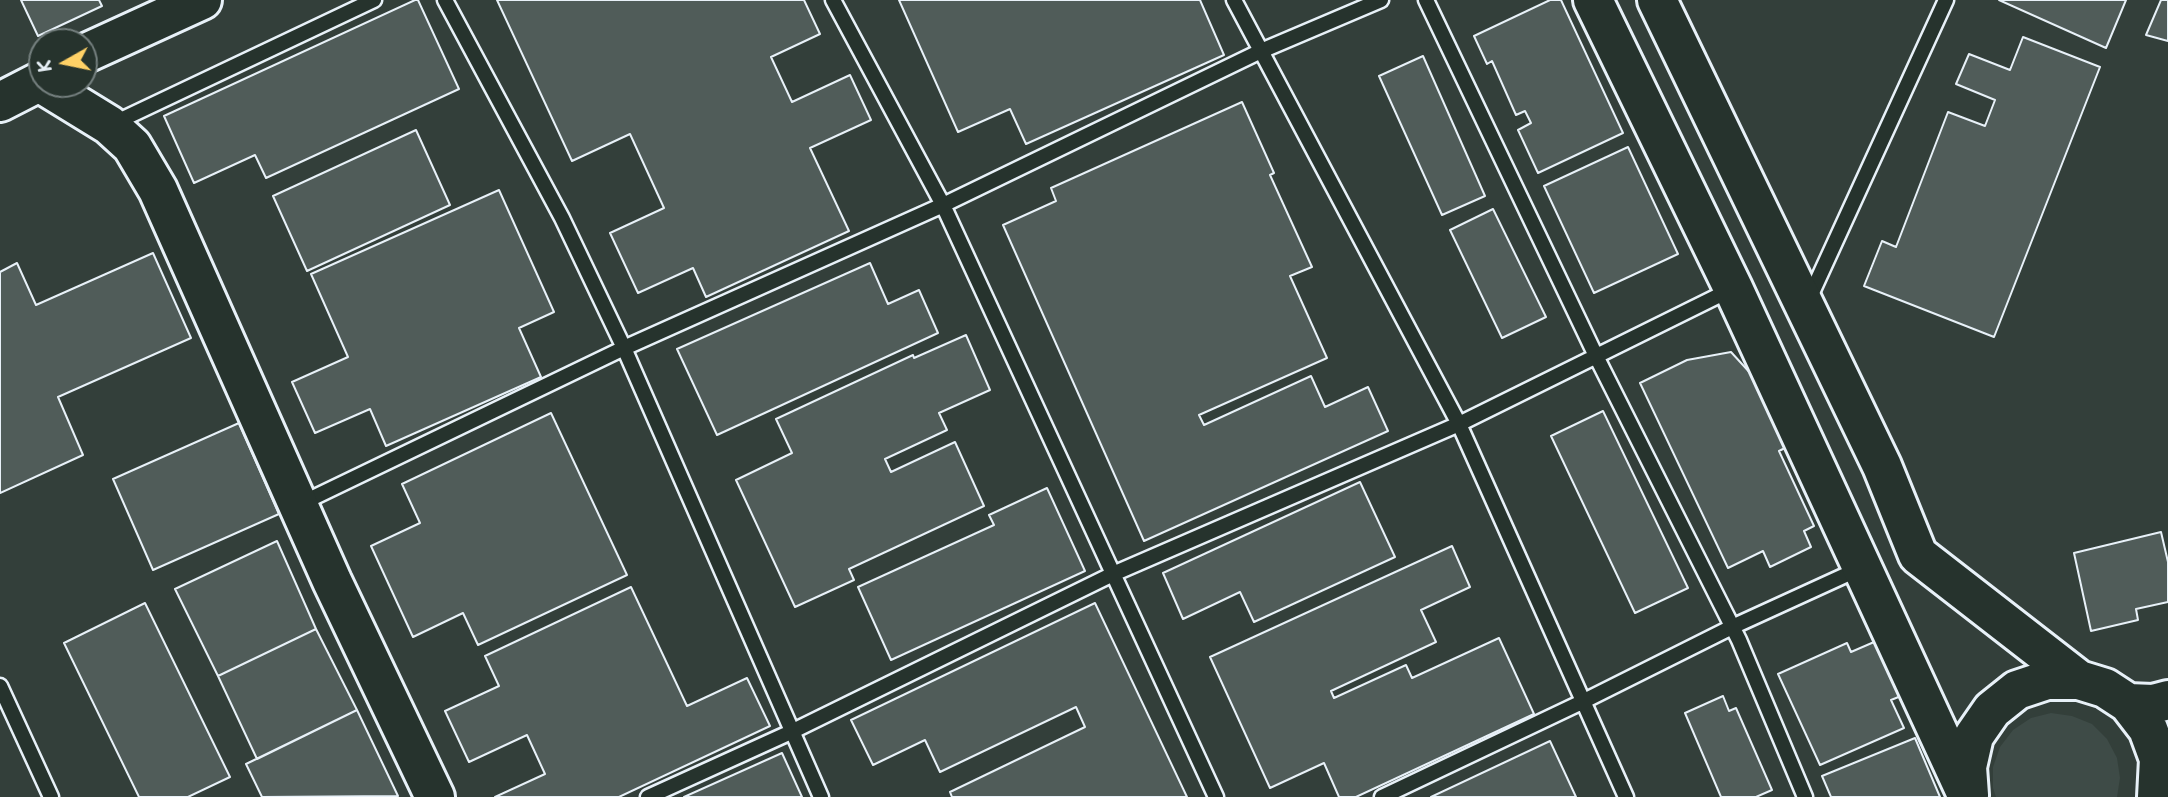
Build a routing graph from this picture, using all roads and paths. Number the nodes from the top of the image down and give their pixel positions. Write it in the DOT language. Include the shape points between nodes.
graph roads {
  1 [pos="202,0"];
  2 [pos="374,0"];
  3 [pos="444,0"];
  4 [pos="833,0"];
  5 [pos="1234,0"];
  6 [pos="1381,0"];
  7 [pos="1426,0"];
  8 [pos="1593,0"];
  9 [pos="1657,0"];
  10 [pos="1946,0"];
  11 [pos="98,48"];
  12 [pos="1261,51"];
  13 [pos="28,88"];
  14 [pos="67,98"];
  15 [pos="0,102"];
  16 [pos="109,125"];
  17 [pos="943,205"];
  18 [pos="1733,289"];
  19 [pos="1805,307"];
  20 [pos="624,348"];
  21 [pos="1596,356"];
  22 [pos="1459,424"];
  23 [pos="298,505"];
  24 [pos="1862,568"];
  25 [pos="1113,574"];
  26 [pos="1732,627"];
  27 [pos="2079,680"];
  28 [pos="0,686"];
  29 [pos="2168,700"];
  30 [pos="1582,702"];
  31 [pos="2128,704"];
  32 [pos="791,732"];
  33 [pos="51,797"];
  34 [pos="435,797"];
  35 [pos="648,797"];
  36 [pos="821,797"];
  37 [pos="1216,797"];
  38 [pos="1382,797"];
  39 [pos="1626,797"];
  40 [pos="1805,797"];
  41 [pos="1968,797"];
  42 [pos="2158,797"];
  1 -- 11 [label="street"];
  2 -- 16 [label="lane"];
  3 -- 20 [label="lane" via="562,218"];
  4 -- 17 [label="lane"];
  5 -- 12 [label="lane"];
  6 -- 12 [label="lane"];
  7 -- 21 [label="lane"];
  8 -- 18 [label="street"];
  9 -- 19 [label="street"];
  10 -- 19 [label="lane"];
  12 -- 17 [label="lane"];
  12 -- 22 [label="lane"];
  13 -- 15 [label="street"];
  14 -- 16 [label="street"];
  16 -- 23 [label="street" via="132,146 158,190"];
  17 -- 20 [label="lane"];
  17 -- 25 [label="lane"];
  18 -- 21 [label="lane"];
  18 -- 24 [label="street"];
  19 -- 27 [label="street" via="1882,466 1918,555"];
  20 -- 23 [label="lane"];
  20 -- 32 [label="lane"];
  21 -- 22 [label="lane"];
  21 -- 26 [label="lane"];
  22 -- 25 [label="lane"];
  22 -- 30 [label="lane"];
  23 -- 34 [label="street"];
  24 -- 26 [label="lane"];
  24 -- 41 [label="street"];
  25 -- 32 [label="lane"];
  25 -- 37 [label="lane"];
  26 -- 30 [label="lane"];
  26 -- 40 [label="lane"];
  27 -- 31 [label="street" via="2105,688"];
  27 -- 41 [label="street" via="2047,680 2017,690 1992,710 1974,736 1966,767"];
  28 -- 33 [label="lane"];
  29 -- 31 [label="street"];
  30 -- 38 [label="lane"];
  30 -- 39 [label="lane"];
  31 -- 42 [label="street" via="2148,729 2159,759"];
  32 -- 35 [label="lane"];
  32 -- 36 [label="lane"];
}
